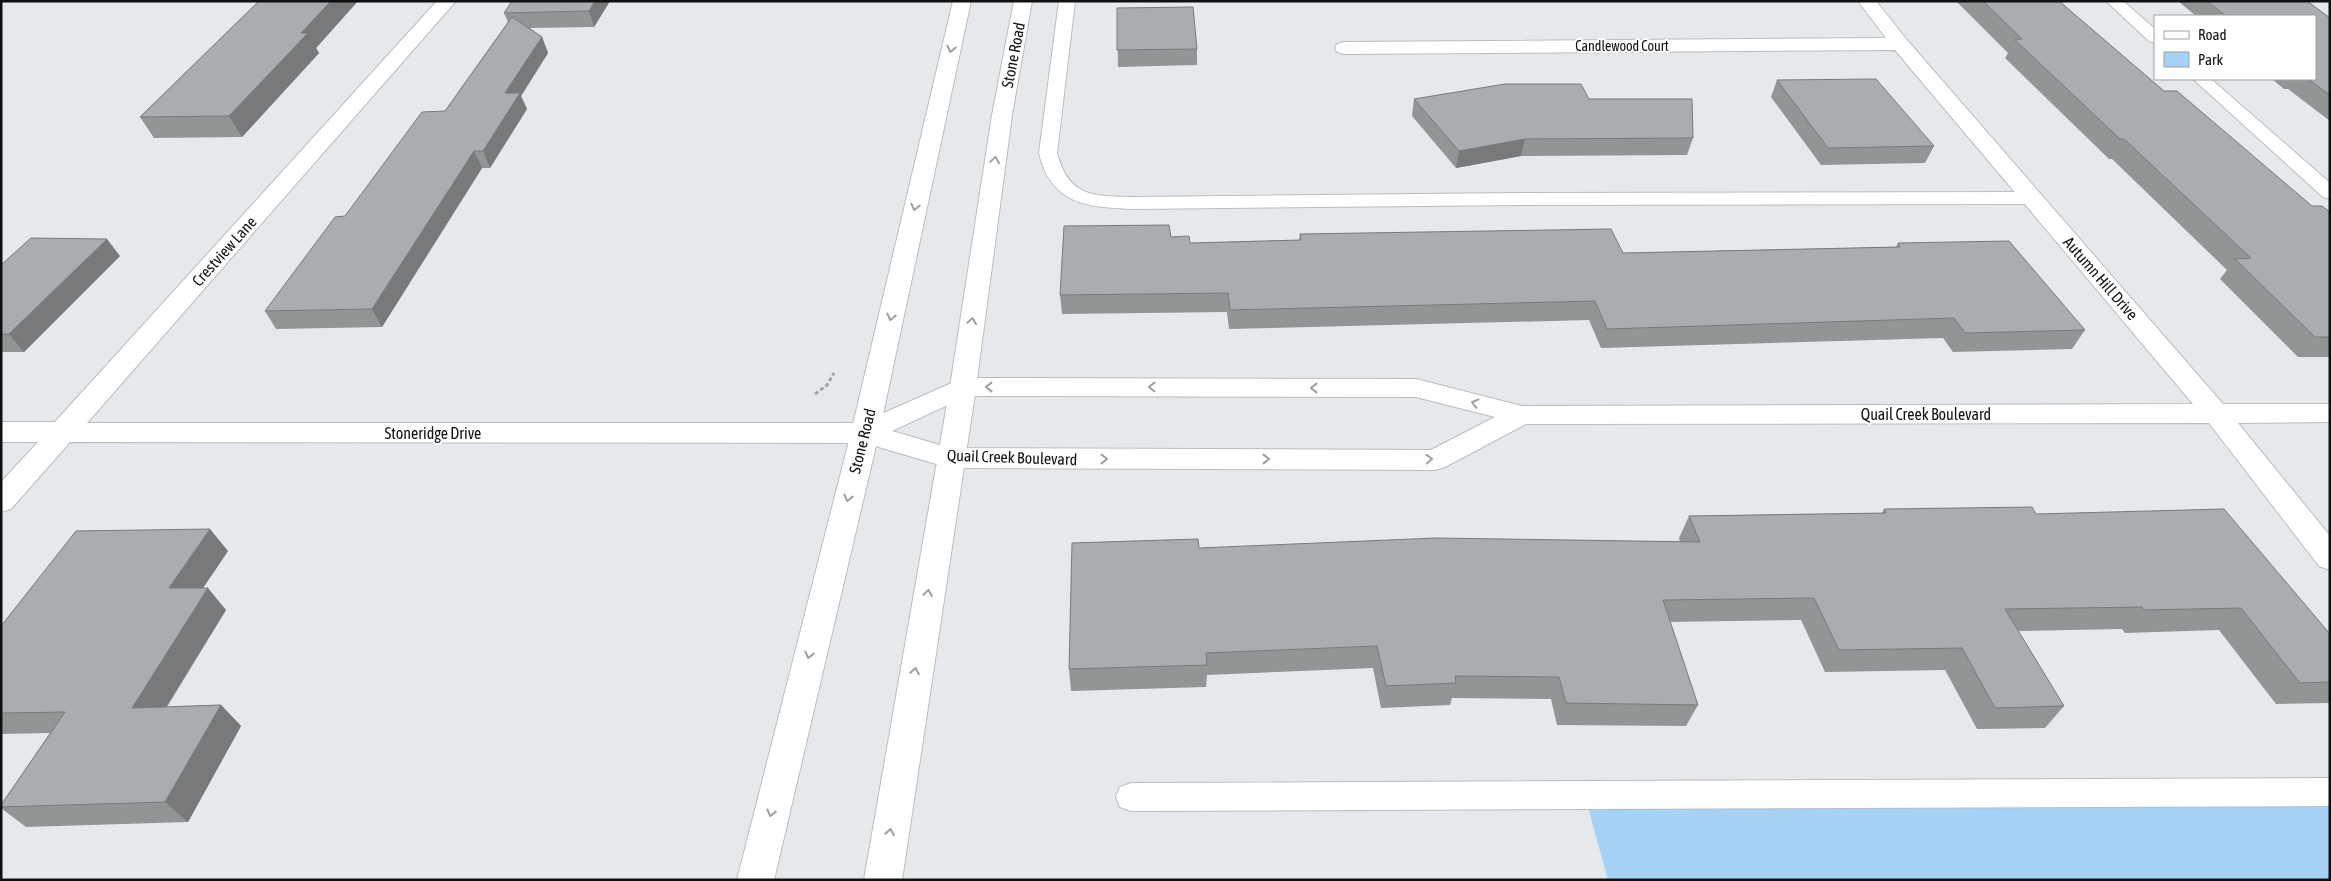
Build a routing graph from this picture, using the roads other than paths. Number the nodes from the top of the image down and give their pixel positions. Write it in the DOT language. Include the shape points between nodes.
graph roads {
  1 [pos="447,1"];
  2 [pos="962,1"];
  3 [pos="1023,1"];
  4 [pos="1067,1"];
  5 [pos="1867,1"];
  6 [pos="2114,1"];
  7 [pos="2154,37"];
  8 [pos="1900,44"];
  9 [pos="1344,48"];
  10 [pos="2202,80"];
  11 [pos="2330,193"];
  12 [pos="2032,198"];
  13 [pos="963,387"];
  14 [pos="2216,413"];
  15 [pos="2330,413"];
  16 [pos="1522,415"];
  17 [pos="1,432"];
  18 [pos="63,432"];
  19 [pos="865,433"];
  20 [pos="950,458"];
  21 [pos="1,501"];
  22 [pos="2330,558"];
  23 [pos="2330,792"];
  24 [pos="1131,797"];
  25 [pos="755,880"];
  26 [pos="883,880"];
  1 -- 18 [label="street, Crestview Lane"];
  2 -- 19 [label="street, Stone Road, one-way"];
  13 -- 3 [label="street, Stone Road, one-way" via="1002,115"];
  4 -- 12 [label="lane" via="1048,153 1054,175 1069,192 1091,201"];
  5 -- 8 [label="street, Autumn Hill Drive"];
  6 -- 7 [label="lane"];
  8 -- 9 [label="street, Candlewood Court"];
  8 -- 12 [label="street, Autumn Hill Drive"];
  10 -- 11 [label="lane"];
  12 -- 14 [label="street, Autumn Hill Drive"];
  16 -- 13 [label="street, Quail Creek Boulevard, one-way" via="1416,388"];
  13 -- 19 [label="street, Quail Creek Boulevard"];
  13 -- 20 [label="street, Stone Road"];
  14 -- 15 [label="street, Quail Creek Boulevard"];
  14 -- 16 [label="street, Quail Creek Boulevard"];
  14 -- 22 [label="street, Autumn Hill Drive"];
  20 -- 16 [label="street, Quail Creek Boulevard, one-way" via="1436,460"];
  17 -- 18 [label="street, Stoneridge Drive"];
  18 -- 19 [label="street, Stoneridge Drive"];
  18 -- 21 [label="street, Crestview Lane"];
  19 -- 20 [label="street, Quail Creek Boulevard"];
  19 -- 25 [label="street, Stone Road, one-way"];
  26 -- 20 [label="street, Stone Road, one-way"];
  23 -- 24 [label="lane"];
}
